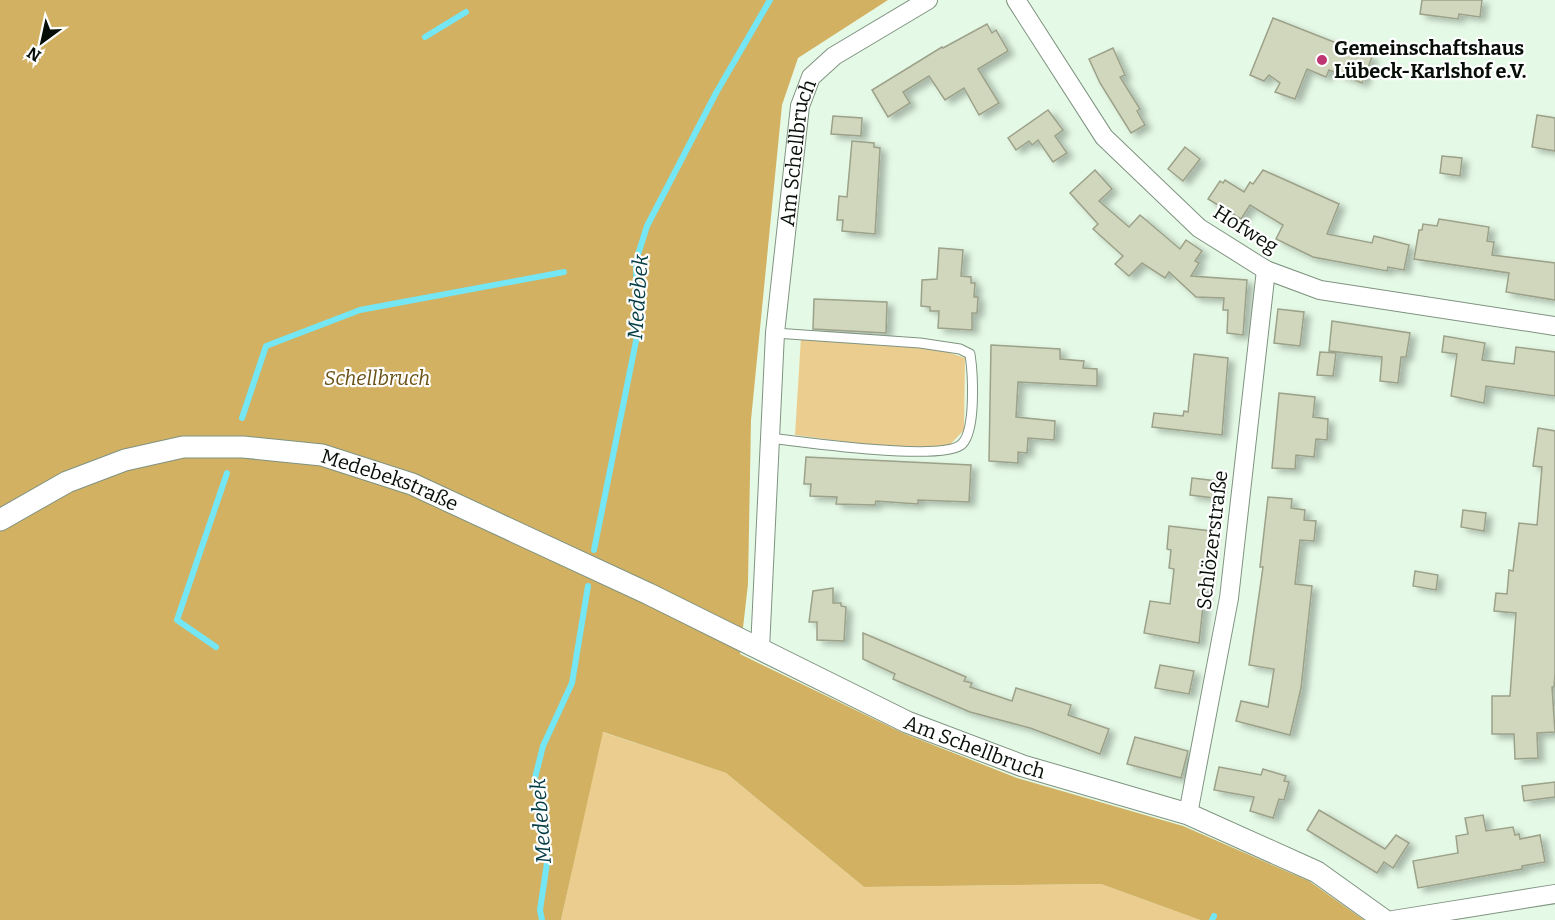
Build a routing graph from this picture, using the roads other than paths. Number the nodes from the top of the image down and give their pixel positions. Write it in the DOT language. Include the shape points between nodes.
graph roads {
  1 [pos="927,0"];
  2 [pos="1016,0"];
  3 [pos="1266,270"];
  4 [pos="1555,326"];
  5 [pos="775,333"];
  6 [pos="770,438"];
  7 [pos="0,520"];
  8 [pos="760,649"];
  9 [pos="1188,814"];
  10 [pos="1555,894"];
  11 [pos="1384,920"];
  12 [pos="1394,920"];
  1 -- 5 [label="street, Am Schellbruch" via="834,56 811,77 800,106"];
  2 -- 3 [label="street, Hofweg" via="1104,137 1199,228"];
  3 -- 4 [label="street, Hofweg" via="1320,290"];
  3 -- 9 [label="street, Schlözerstraße" via="1229,598"];
  5 -- 6 [label="street, Am Schellbruch"];
  5 -- 6 [label="lane" via="858,337 960,349 970,354 970,430 962,444 949,451 861,449"];
  6 -- 8 [label="street, Am Schellbruch"];
  7 -- 8 [label="street, Medebekstraße" via="67,482 125,460 183,447 243,447 322,455 412,484"];
  8 -- 9 [label="street, Am Schellbruch" via="908,722 1023,766"];
  9 -- 11 [label="street, Am Schellbruch" via="1317,872"];
  10 -- 12 [label="street"];
}
